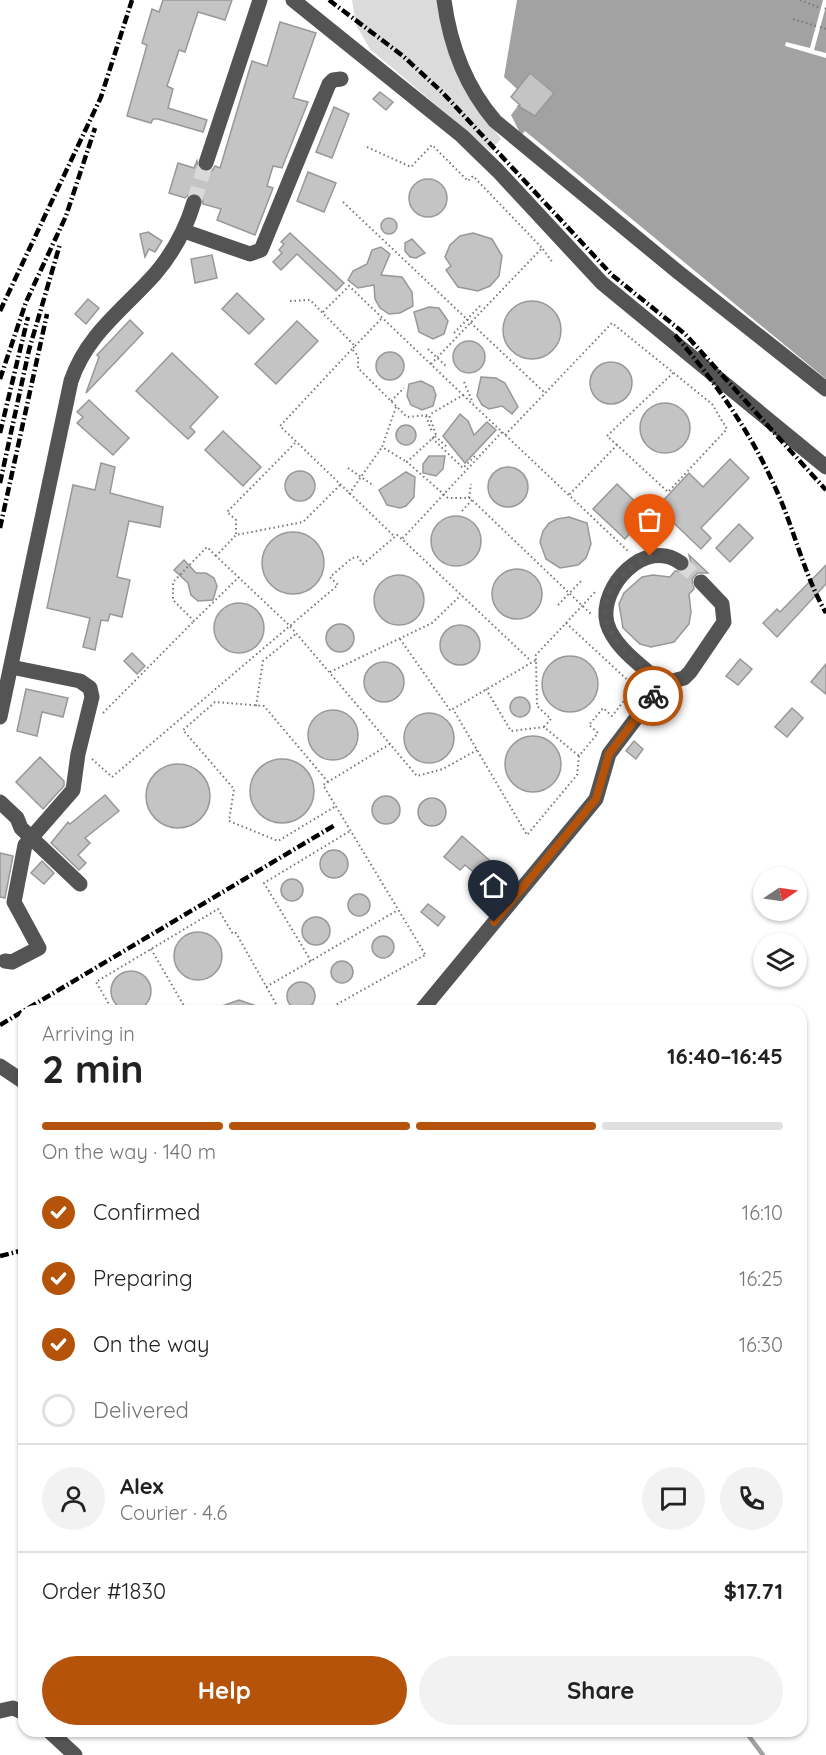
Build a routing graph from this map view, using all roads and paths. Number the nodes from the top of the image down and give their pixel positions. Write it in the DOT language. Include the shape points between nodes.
graph roads {
  1 [pos="260,0"];
  2 [pos="293,0"];
  3 [pos="444,0"];
  4 [pos="800,0"];
  5 [pos="824,8"];
  6 [pos="793,19"];
  7 [pos="826,29"];
  8 [pos="340,79"];
  9 [pos="367,147"];
  10 [pos="206,163"];
  11 [pos="194,202"];
  12 [pos="343,202"];
  13 [pos="184,231"];
  14 [pos="542,248"];
  15 [pos="553,263"];
  16 [pos="290,300"];
  17 [pos="480,306"];
  18 [pos="322,313"];
  19 [pos="382,318"];
  20 [pos="469,321"];
  21 [pos="454,333"];
  22 [pos="355,346"];
  23 [pos="428,349"];
  24 [pos="352,350"];
  25 [pos="437,357"];
  26 [pos="430,364"];
  27 [pos="447,367"];
  28 [pos="673,373"];
  29 [pos="464,382"];
  30 [pos="404,388"];
  31 [pos="826,389"];
  32 [pos="545,393"];
  33 [pos="463,395"];
  34 [pos="391,401"];
  35 [pos="473,404"];
  36 [pos="397,406"];
  37 [pos="428,415"];
  38 [pos="432,432"];
  39 [pos="502,432"];
  40 [pos="505,435"];
  41 [pos="434,437"];
  42 [pos="295,443"];
  43 [pos="617,445"];
  44 [pos="382,447"];
  45 [pos="448,448"];
  46 [pos="477,458"];
  47 [pos="407,462"];
  48 [pos="826,467"];
  49 [pos="348,468"];
  50 [pos="361,478"];
  51 [pos="340,484"];
  52 [pos="471,484"];
  53 [pos="374,486"];
  54 [pos="350,494"];
  55 [pos="444,494"];
  56 [pos="568,495"];
  57 [pos="470,499"];
  58 [pos="462,511"];
  59 [pos="236,535"];
  60 [pos="395,537"];
  61 [pos="402,539"];
  62 [pos="631,553"];
  63 [pos="216,556"];
  64 [pos="681,563"];
  65 [pos="239,577"];
  66 [pos="582,580"];
  67 [pos="701,582"];
  68 [pos="599,588"];
  69 [pos="570,593"];
  70 [pos="460,595"];
  71 [pos="558,605"];
  72 [pos="583,605"];
  73 [pos="591,614"];
  74 [pos="194,621"];
  75 [pos="566,623"];
  76 [pos="290,626"];
  77 [pos="297,633"];
  78 [pos="276,638"];
  79 [pos="400,639"];
  80 [pos="283,645"];
  81 [pos="534,661"];
  82 [pos="11,667"];
  83 [pos="330,672"];
  84 [pos="662,684"];
  85 [pos="3,688"];
  86 [pos="486,689"];
  87 [pos="256,706"];
  88 [pos="453,708"];
  89 [pos="100,716"];
  90 [pos="0,717"];
  91 [pos="544,727"];
  92 [pos="390,744"];
  93 [pos="477,750"];
  94 [pos="85,753"];
  95 [pos="579,756"];
  96 [pos="328,782"];
  97 [pos="0,802"];
  98 [pos="336,806"];
  99 [pos="350,831"];
  100 [pos="32,838"];
  101 [pos="80,884"];
  102 [pos="398,910"];
  103 [pos="151,949"];
  104 [pos="5,961"];
  105 [pos="311,961"];
  106 [pos="266,987"];
  107 [pos="109,1005"];
  108 [pos="184,1005"];
  109 [pos="276,1005"];
  110 [pos="336,1005"];
  111 [pos="426,1005"];
  112 [pos="0,1066"];
  113 [pos="18,1078"];
  114 [pos="18,1710"];
  115 [pos="0,1711"];
  116 [pos="56,1737"];
  117 [pos="75,1755"];
  1 -- 10 [label="lane"];
  2 -- 48 [label="lane" via="462,136 602,283"];
  3 -- 31 [label="lane" via="464,77 495,121"];
  4 -- 5 [label="path"];
  6 -- 7 [label="path"];
  8 -- 13 [label="lane" via="329,84 261,250 250,254"];
  9 -- 14 [label="path" via="411,167 432,145 468,182 473,176"];
  11 -- 13 [label="lane"];
  12 -- 20 [label="path"];
  13 -- 82 [label="lane" via="160,268 100,328 78,362"];
  14 -- 15 [label="path"];
  14 -- 20 [label="path"];
  16 -- 18 [label="path" via="310,300"];
  17 -- 20 [label="path"];
  18 -- 19 [label="path" via="349,286"];
  18 -- 22 [label="path"];
  19 -- 22 [label="path"];
  19 -- 26 [label="path"];
  20 -- 21 [label="path"];
  20 -- 25 [label="path"];
  20 -- 32 [label="path"];
  22 -- 24 [label="path"];
  23 -- 25 [label="path"];
  24 -- 34 [label="path" via="358,356 358,368"];
  24 -- 42 [label="path" via="280,426"];
  25 -- 26 [label="path"];
  25 -- 27 [label="path"];
  26 -- 33 [label="path"];
  28 -- 32 [label="path" via="612,323"];
  28 -- 43 [label="path" via="607,436"];
  28 -- 43 [label="path" via="712,404 727,429 668,492"];
  29 -- 35 [label="path"];
  30 -- 34 [label="path"];
  32 -- 40 [label="path"];
  33 -- 35 [label="path"];
  33 -- 37 [label="path"];
  34 -- 36 [label="path"];
  35 -- 39 [label="path"];
  36 -- 37 [label="path" via="407,417"];
  36 -- 44 [label="path"];
  37 -- 38 [label="path"];
  37 -- 41 [label="path"];
  39 -- 40 [label="path"];
  39 -- 46 [label="path"];
  40 -- 56 [label="path"];
  41 -- 45 [label="path"];
  41 -- 46 [label="path" via="463,468"];
  41 -- 47 [label="path"];
  42 -- 51 [label="path"];
  42 -- 59 [label="path" via="227,512 236,520"];
  43 -- 56 [label="path"];
  44 -- 47 [label="path"];
  44 -- 50 [label="path"];
  46 -- 55 [label="path"];
  47 -- 55 [label="path"];
  49 -- 50 [label="path"];
  50 -- 53 [label="path"];
  50 -- 54 [label="path"];
  51 -- 54 [label="path"];
  51 -- 59 [label="path" via="303,522"];
  52 -- 57 [label="path"];
  54 -- 60 [label="path"];
  55 -- 57 [label="path" via="448,498"];
  55 -- 61 [label="path"];
  56 -- 62 [label="path"];
  57 -- 58 [label="path"];
  57 -- 69 [label="path"];
  59 -- 63 [label="path"];
  60 -- 61 [label="path"];
  60 -- 76 [label="path" via="363,564 358,557 352,558 330,577 338,585"];
  61 -- 70 [label="path"];
  63 -- 65 [label="path"];
  63 -- 74 [label="path" via="207,547 173,582 173,600"];
  64 -- 84 [label="lane" via="666,555 642,559 614,584 606,600 607,624 612,635"];
  65 -- 74 [label="path"];
  65 -- 76 [label="path"];
  66 -- 69 [label="path"];
  67 -- 84 [label="lane" via="722,604 724,622 690,672 684,678"];
  68 -- 72 [label="path"];
  69 -- 71 [label="path"];
  69 -- 72 [label="path"];
  70 -- 79 [label="path" via="432,623"];
  70 -- 81 [label="path"];
  72 -- 73 [label="path"];
  72 -- 75 [label="path"];
  74 -- 89 [label="path"];
  75 -- 81 [label="path"];
  75 -- 95 [label="path" via="635,687 612,716 603,708 589,725 598,733"];
  76 -- 77 [label="path"];
  76 -- 78 [label="path"];
  77 -- 80 [label="path"];
  77 -- 83 [label="path"];
  78 -- 80 [label="path"];
  78 -- 94 [label="path" via="112,777"];
  79 -- 83 [label="path"];
  79 -- 88 [label="path" via="450,710"];
  80 -- 87 [label="path" via="263,661"];
  81 -- 86 [label="path"];
  81 -- 91 [label="path" via="537,706 551,719"];
  82 -- 85 [label="lane"];
  82 -- 100 [label="lane" via="80,681 92,693 71,795"];
  83 -- 92 [label="path"];
  84 -- 111 [label="lane" via="609,754 596,799"];
  85 -- 90 [label="lane"];
  86 -- 88 [label="path"];
  86 -- 91 [label="path" via="511,731"];
  87 -- 96 [label="path" via="264,706"];
  87 -- 98 [label="path" via="215,702 183,730 234,789 229,821 278,841"];
  88 -- 93 [label="path"];
  91 -- 95 [label="path"];
  92 -- 93 [label="path" via="417,776 443,769"];
  92 -- 96 [label="path"];
  93 -- 95 [label="path" via="527,835 577,775"];
  96 -- 98 [label="path" via="323,785"];
  97 -- 100 [label="lane"];
  98 -- 99 [label="path"];
  99 -- 102 [label="path"];
  99 -- 105 [label="path" via="264,883"];
  100 -- 101 [label="lane"];
  100 -- 104 [label="lane" via="25,845 14,902 39,948 12,962"];
  102 -- 105 [label="path"];
  102 -- 110 [label="path" via="425,955"];
  103 -- 106 [label="path" via="218,909"];
  103 -- 107 [label="path" via="96,982"];
  103 -- 108 [label="path"];
  105 -- 106 [label="path"];
  106 -- 109 [label="path"];
  112 -- 113 [label="lane"];
  114 -- 115 [label="lane"];
  116 -- 117 [label="lane"];
}
